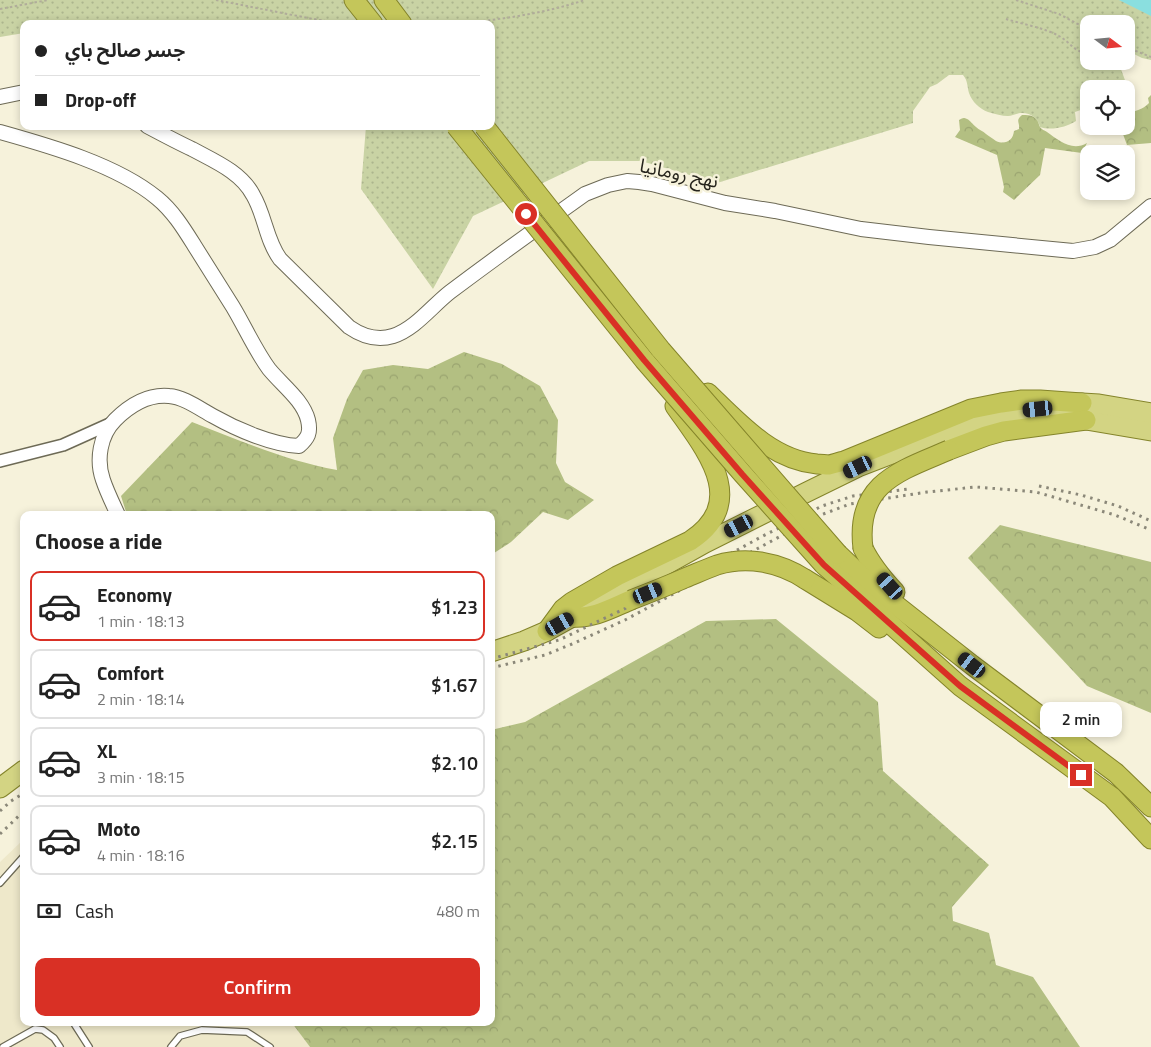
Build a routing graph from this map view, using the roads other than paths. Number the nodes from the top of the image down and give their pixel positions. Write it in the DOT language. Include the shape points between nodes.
graph roads {
  1 [pos="354,0"];
  2 [pos="384,0"];
  3 [pos="370,20"];
  4 [pos="399,20"];
  5 [pos="20,93"];
  6 [pos="2,96"];
  7 [pos="155,130"];
  8 [pos="459,130"];
  9 [pos="487,130"];
  10 [pos="0,132"];
  11 [pos="1151,206"];
  12 [pos="661,350"];
  13 [pos="644,360"];
  14 [pos="1084,411"];
  15 [pos="1151,413"];
  16 [pos="112,423"];
  17 [pos="1151,431"];
  18 [pos="0,461"];
  19 [pos="116,511"];
  20 [pos="831,559"];
  21 [pos="572,617"];
  22 [pos="547,631"];
  23 [pos="495,651"];
  24 [pos="972,665"];
  25 [pos="960,686"];
  26 [pos="20,773"];
  27 [pos="0,788"];
  28 [pos="1151,807"];
  29 [pos="1151,839"];
  30 [pos="20,860"];
  31 [pos="0,883"];
  32 [pos="76,1026"];
  33 [pos="3,1047"];
  34 [pos="60,1047"];
  35 [pos="89,1047"];
  36 [pos="171,1047"];
  37 [pos="270,1047"];
  1 -- 3 [label="highway"];
  2 -- 4 [label="highway"];
  5 -- 6 [label="street"];
  7 -- 11 [label="street, نهج رومانيا" via="239,177 256,199 270,243 280,259 349,327 374,338 394,336 404,331 448,294 585,194 618,182 652,184 861,229 1073,251 1110,240"];
  8 -- 13 [label="highway, bridge"];
  9 -- 12 [label="highway, bridge"];
  10 -- 16 [label="street" via="110,169 158,198 190,238 269,368 300,404 308,419 309,432 306,440 298,446 289,446 221,420 182,399 168,396 149,398 132,405"];
  12 -- 14 [label="highway, bridge" via="753,435 792,459 808,463 827,465 844,461 951,416 1001,402 1040,400"];
  12 -- 20 [label="highway, bridge"];
  13 -- 20 [label="highway, bridge" via="742,474"];
  13 -- 22 [label="highway, bridge" via="700,442 718,476 720,499 714,518 700,535 572,602"];
  14 -- 15 [label="main road" via="1099,404"];
  14 -- 17 [label="main road"];
  14 -- 21 [label="main road" via="1025,410 984,421 858,467 705,543"];
  14 -- 24 [label="highway, bridge" via="986,436 902,470 879,487 864,516 863,548 878,574"];
  16 -- 18 [label="street" via="63,445"];
  16 -- 19 [label="street" via="103,438 99,458 102,479"];
  20 -- 24 [label="highway" via="873,587"];
  20 -- 25 [label="highway"];
  21 -- 22 [label="main road"];
  21 -- 25 [label="highway, bridge" via="597,615 716,566 737,561 770,563 794,572 857,611 921,661"];
  22 -- 23 [label="main road"];
  24 -- 28 [label="highway" via="1116,773"];
  25 -- 29 [label="highway" via="1112,798"];
  26 -- 27 [label="main road"];
  30 -- 31 [label="lane"];
  32 -- 35 [label="lane"];
  33 -- 34 [label="lane" via="35,1029 43,1030"];
  36 -- 37 [label="lane" via="180,1036 202,1030 247,1032"];
}
